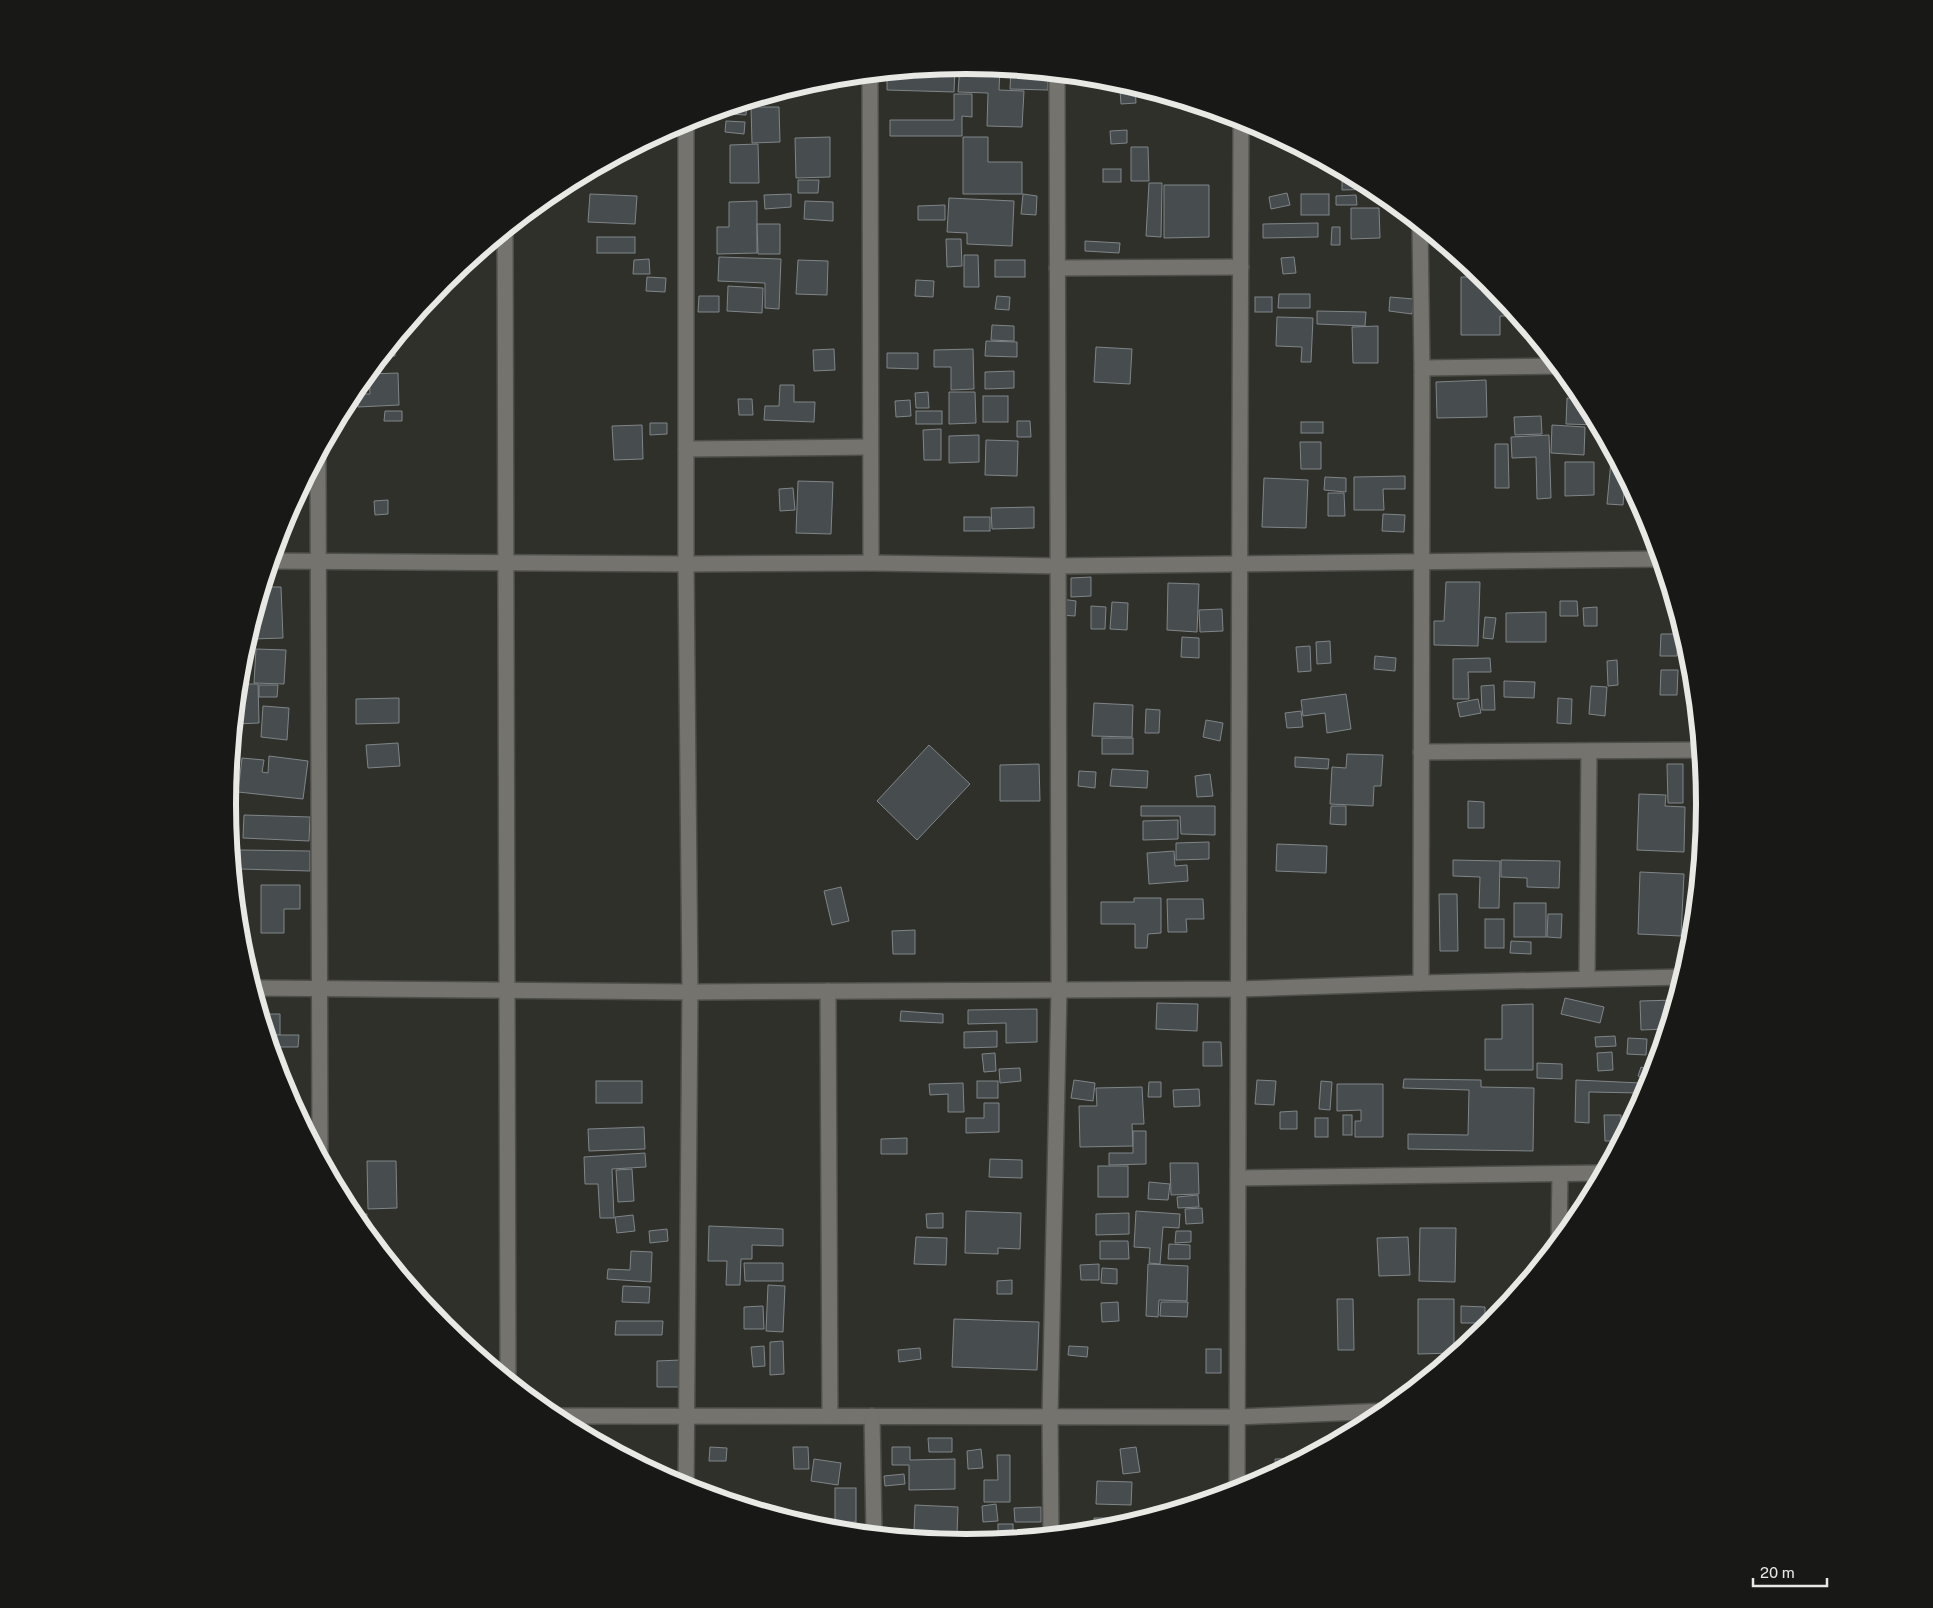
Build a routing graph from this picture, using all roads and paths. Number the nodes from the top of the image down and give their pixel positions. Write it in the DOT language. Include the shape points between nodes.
graph roads {
  1 [pos="1056,79"];
  2 [pos="870,80"];
  3 [pos="1241,127"];
  4 [pos="686,129"];
  5 [pos="1420,232"];
  6 [pos="505,239"];
  7 [pos="1241,267"];
  8 [pos="1057,268"];
  9 [pos="1551,366"];
  10 [pos="1422,368"];
  11 [pos="870,447"];
  12 [pos="686,448"];
  13 [pos="318,469"];
  14 [pos="1654,559"];
  15 [pos="278,561"];
  16 [pos="319,561"];
  17 [pos="871,563"];
  18 [pos="1421,563"];
  19 [pos="506,564"];
  20 [pos="686,564"];
  21 [pos="1240,564"];
  22 [pos="1058,566"];
  23 [pos="1694,750"];
  24 [pos="1588,751"];
  25 [pos="1421,752"];
  26 [pos="1676,977"];
  27 [pos="1587,979"];
  28 [pos="1421,983"];
  29 [pos="260,988"];
  30 [pos="320,989"];
  31 [pos="507,989"];
  32 [pos="1059,989"];
  33 [pos="1239,989"];
  34 [pos="828,991"];
  35 [pos="690,992"];
  36 [pos="320,1142"];
  37 [pos="1596,1173"];
  38 [pos="1560,1174"];
  39 [pos="1238,1178"];
  40 [pos="1559,1231"];
  41 [pos="508,1372"];
  42 [pos="1371,1412"];
  43 [pos="569,1416"];
  44 [pos="686,1416"];
  45 [pos="830,1416"];
  46 [pos="872,1416"];
  47 [pos="1050,1416"];
  48 [pos="1237,1417"];
  49 [pos="686,1479"];
  50 [pos="1237,1482"];
  51 [pos="874,1528"];
  52 [pos="1051,1529"];
  1 -- 8 [label="street"];
  2 -- 11 [label="street"];
  3 -- 7 [label="street"];
  4 -- 12 [label="street"];
  5 -- 10 [label="street"];
  6 -- 19 [label="street"];
  7 -- 8 [label="street"];
  7 -- 21 [label="street"];
  8 -- 22 [label="street"];
  9 -- 10 [label="street"];
  10 -- 18 [label="street"];
  11 -- 12 [label="street"];
  11 -- 17 [label="street"];
  12 -- 20 [label="street"];
  13 -- 16 [label="street"];
  14 -- 18 [label="street"];
  15 -- 16 [label="street"];
  16 -- 19 [label="street"];
  16 -- 30 [label="street"];
  17 -- 20 [label="street"];
  17 -- 22 [label="street"];
  18 -- 21 [label="street"];
  18 -- 25 [label="street"];
  19 -- 20 [label="street"];
  19 -- 31 [label="street"];
  20 -- 35 [label="street"];
  21 -- 22 [label="street"];
  21 -- 33 [label="street"];
  22 -- 32 [label="street"];
  23 -- 24 [label="street"];
  24 -- 25 [label="street"];
  24 -- 27 [label="street"];
  25 -- 28 [label="street"];
  26 -- 27 [label="street"];
  27 -- 28 [label="street"];
  28 -- 33 [label="street"];
  29 -- 30 [label="street"];
  30 -- 31 [label="street"];
  30 -- 36 [label="street"];
  31 -- 35 [label="street"];
  31 -- 41 [label="street"];
  32 -- 33 [label="street"];
  32 -- 34 [label="street"];
  32 -- 47 [label="street"];
  33 -- 39 [label="street"];
  34 -- 35 [label="street"];
  34 -- 45 [label="street"];
  35 -- 44 [label="street"];
  37 -- 38 [label="street"];
  38 -- 39 [label="street"];
  38 -- 40 [label="street"];
  39 -- 48 [label="street"];
  42 -- 48 [label="street"];
  43 -- 44 [label="street"];
  44 -- 45 [label="street"];
  44 -- 49 [label="street"];
  45 -- 46 [label="street"];
  46 -- 47 [label="street"];
  46 -- 51 [label="street"];
  47 -- 48 [label="street"];
  47 -- 52 [label="street"];
  48 -- 50 [label="street"];
}
